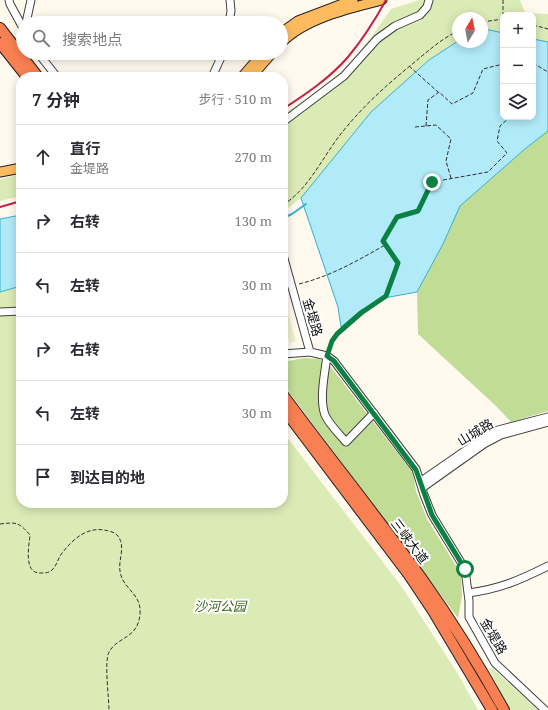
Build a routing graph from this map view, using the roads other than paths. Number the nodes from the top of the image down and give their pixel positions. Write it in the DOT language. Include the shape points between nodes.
graph roads {
  1 [pos="9,0"];
  2 [pos="31,0"];
  3 [pos="230,0"];
  4 [pos="353,0"];
  5 [pos="382,0"];
  6 [pos="429,0"];
  7 [pos="16,16"];
  8 [pos="28,16"];
  9 [pos="230,16"];
  10 [pos="0,28"];
  11 [pos="288,28"];
  12 [pos="288,37"];
  13 [pos="0,43"];
  14 [pos="16,49"];
  15 [pos="25,60"];
  16 [pos="44,60"];
  17 [pos="220,60"];
  18 [pos="257,60"];
  19 [pos="266,60"];
  20 [pos="23,72"];
  21 [pos="34,72"];
  22 [pos="54,72"];
  23 [pos="214,72"];
  24 [pos="246,72"];
  25 [pos="255,72"];
  26 [pos="288,118"];
  27 [pos="16,163"];
  28 [pos="0,166"];
  29 [pos="16,169"];
  30 [pos="0,172"];
  31 [pos="288,272"];
  32 [pos="16,311"];
  33 [pos="0,312"];
  34 [pos="310,352"];
  35 [pos="288,354"];
  36 [pos="327,356"];
  37 [pos="288,402"];
  38 [pos="374,413"];
  39 [pos="288,415"];
  40 [pos="548,417"];
  41 [pos="548,422"];
  42 [pos="421,485"];
  43 [pos="548,566"];
  44 [pos="468,593"];
  45 [pos="492,710"];
  46 [pos="504,710"];
  47 [pos="545,710"];
  1 -- 7 [label="street"];
  2 -- 8 [label="street"];
  3 -- 9 [label="street"];
  4 -- 11 [label="main road" via="298,21"];
  5 -- 12 [label="main road" via="319,19"];
  6 -- 26 [label="street" via="420,15 395,26 377,39 344,76"];
  10 -- 14 [label="highway"];
  13 -- 20 [label="highway"];
  15 -- 21 [label="highway"];
  16 -- 22 [label="street"];
  17 -- 23 [label="street"];
  18 -- 24 [label="main road"];
  19 -- 25 [label="main road"];
  27 -- 28 [label="main road"];
  29 -- 30 [label="main road"];
  31 -- 34 [label="street, 金堤路"];
  32 -- 33 [label="street"];
  34 -- 35 [label="street"];
  34 -- 36 [label="street, 金堤路"];
  36 -- 38 [label="street, 金堤路" via="334,361"];
  36 -- 38 [label="street" via="323,408 346,442"];
  37 -- 46 [label="highway, 三峡大道" via="423,580"];
  38 -- 42 [label="street, 金堤路" via="416,470"];
  39 -- 45 [label="highway, 三峡大道" via="433,611"];
  40 -- 42 [label="street, 山城路" via="498,430"];
  41 -- 42 [label="street, 山城路" via="501,435"];
  42 -- 44 [label="street, 金堤路" via="432,515 465,569"];
  43 -- 44 [label="street" via="519,581 487,591"];
  44 -- 47 [label="street, 金堤路" via="469,617 495,663"];
}
